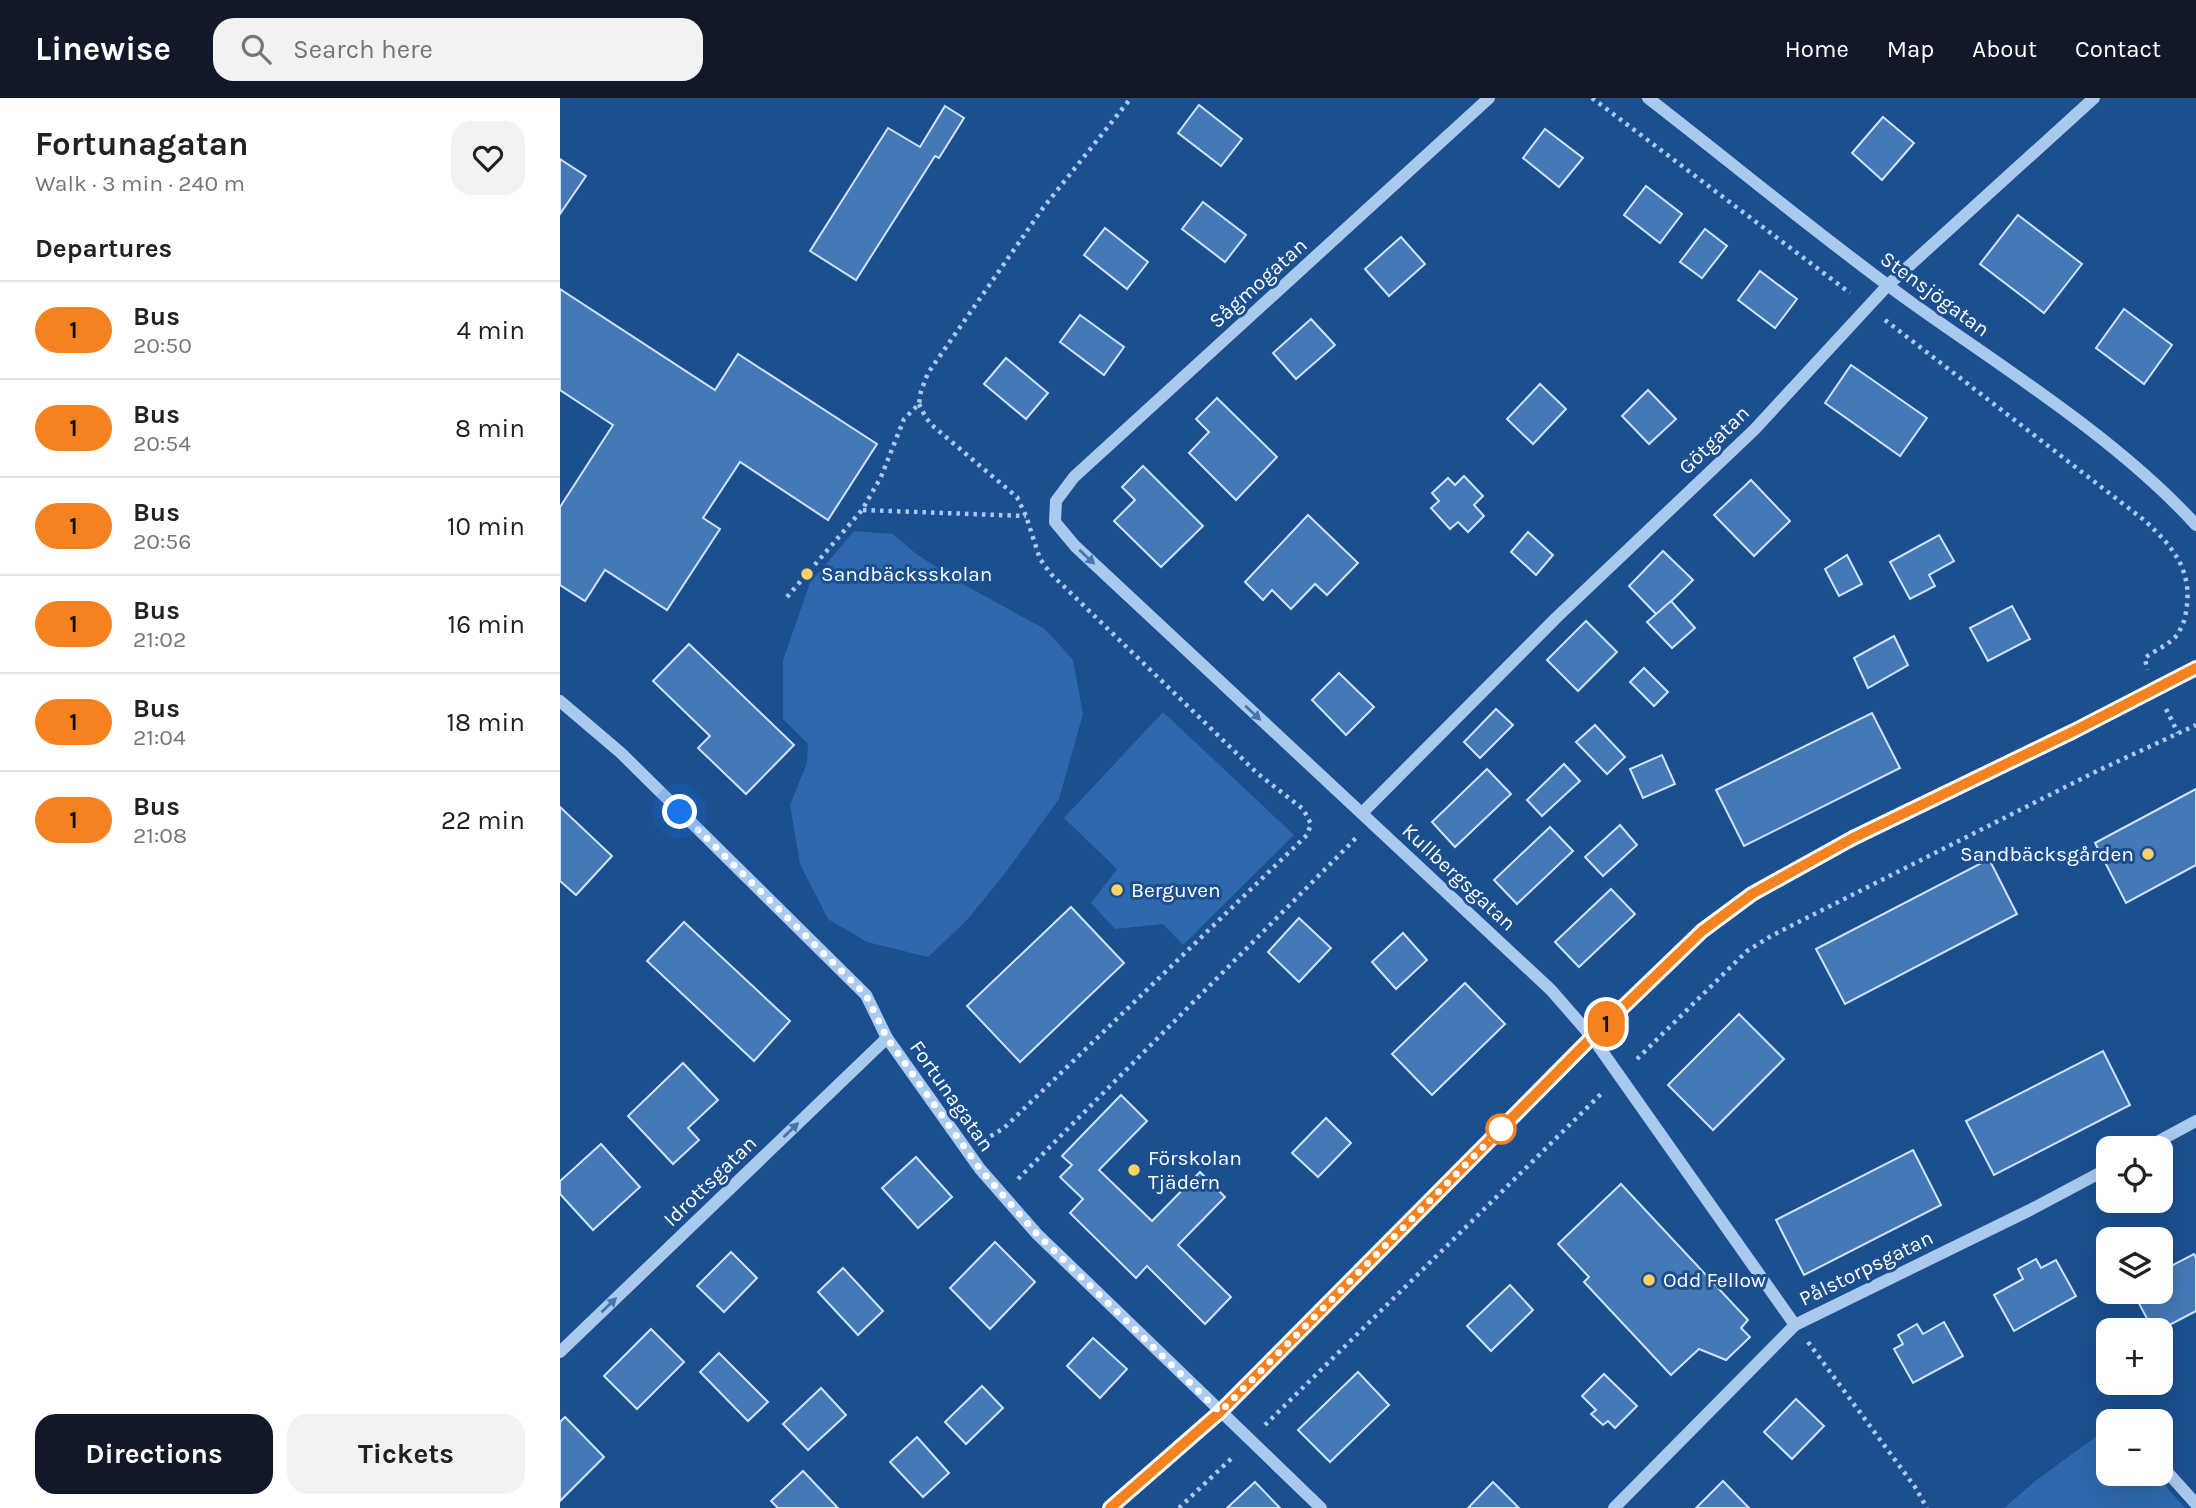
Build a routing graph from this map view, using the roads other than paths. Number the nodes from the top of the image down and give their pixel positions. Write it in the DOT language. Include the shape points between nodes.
graph roads {
  1 [pos="1489,98"];
  2 [pos="1648,98"];
  3 [pos="2094,98"];
  4 [pos="1888,285"];
  5 [pos="1056,501"];
  6 [pos="2196,525"];
  7 [pos="2196,668"];
  8 [pos="560,701"];
  9 [pos="1368,817"];
  10 [pos="1592,1037"];
  11 [pos="887,1038"];
  12 [pos="2196,1121"];
  13 [pos="2168,1136"];
  14 [pos="2096,1175"];
  15 [pos="1795,1325"];
  16 [pos="560,1352"];
  17 [pos="1220,1412"];
  18 [pos="2173,1478"];
  19 [pos="2196,1504"];
  20 [pos="1110,1508"];
  21 [pos="1321,1508"];
  22 [pos="1614,1508"];
  1 -- 5 [label="street, Sågmogatan" via="1074,477"];
  2 -- 4 [label="street, Stensjögatan"];
  3 -- 4 [label="street, Götgatan"];
  4 -- 6 [label="street, Stensjögatan" via="2090,430 2169,496"];
  4 -- 9 [label="street, Götgatan" via="1754,430 1556,618"];
  5 -- 9 [label="street, Kullbergsgatan, one-way" via="1055,522 1075,545"];
  7 -- 10 [label="street" via="1853,838 1752,894 1702,931"];
  8 -- 11 [label="street, Fortunagatan" via="621,753 866,995"];
  9 -- 10 [label="street, Kullbergsgatan" via="1551,990"];
  10 -- 15 [label="street, Kullbergsgatan"];
  10 -- 17 [label="street"];
  16 -- 11 [label="street, Idrottsgatan, one-way"];
  11 -- 17 [label="street, Fortunagatan" via="965,1148 1037,1234"];
  12 -- 13 [label="street"];
  14 -- 15 [label="street, Pålstorpsgatan"];
  15 -- 22 [label="street, Pålstorpsgatan"];
  17 -- 20 [label="street"];
  17 -- 21 [label="street, Fortunagatan"];
  18 -- 19 [label="street"];
}
